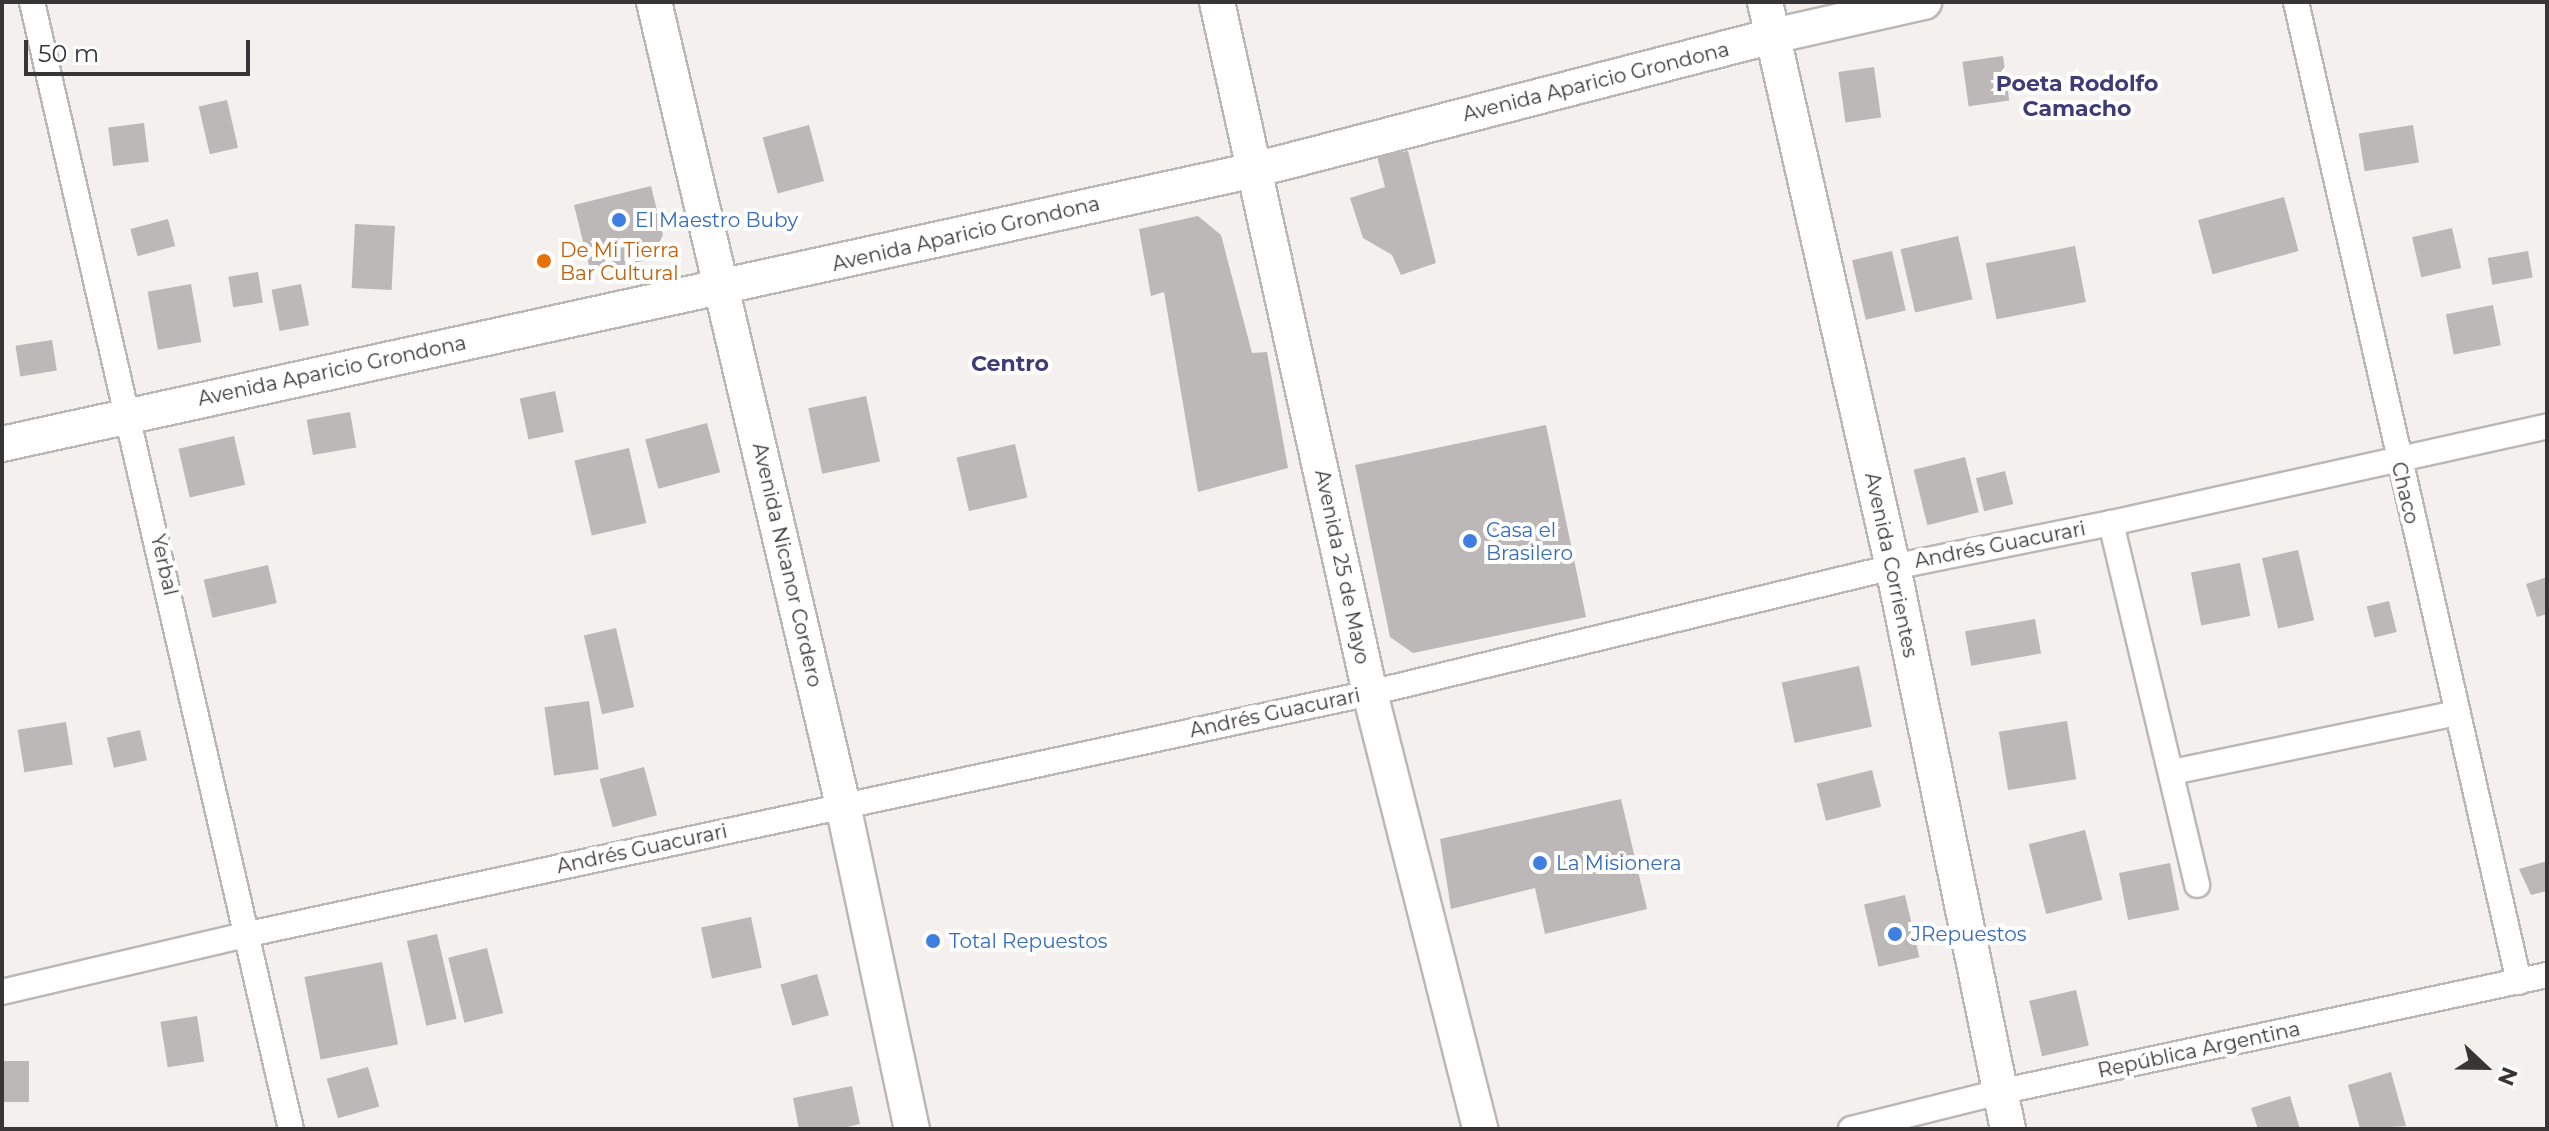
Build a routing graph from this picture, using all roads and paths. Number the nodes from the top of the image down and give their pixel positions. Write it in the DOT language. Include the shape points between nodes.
graph roads {
  1 [pos="32,2"];
  2 [pos="654,2"];
  3 [pos="1217,2"];
  4 [pos="1765,2"];
  5 [pos="1924,2"];
  6 [pos="2296,2"];
  7 [pos="1773,36"];
  8 [pos="1254,170"];
  9 [pos="723,288"];
  10 [pos="129,414"];
  11 [pos="2547,426"];
  12 [pos="2,444"];
  13 [pos="2398,460"];
  14 [pos="2111,523"];
  15 [pos="1893,567"];
  16 [pos="1370,693"];
  17 [pos="2456,713"];
  18 [pos="2172,772"];
  19 [pos="843,805"];
  20 [pos="2197,885"];
  21 [pos="249,934"];
  22 [pos="2547,975"];
  23 [pos="2519,982"];
  24 [pos="2,992"];
  25 [pos="1999,1092"];
  26 [pos="291,1129"];
  27 [pos="912,1129"];
  28 [pos="1480,1129"];
  29 [pos="1851,1129"];
  30 [pos="2008,1129"];
  1 -- 10 [label="street, Yerbal"];
  2 -- 9 [label="main road, Avenida Nicanor Cordero"];
  3 -- 8 [label="main road, Avenida 25 de Mayo"];
  4 -- 7 [label="main road, Avenida Corrientes"];
  5 -- 7 [label="main road, Avenida Aparicio Grondona"];
  6 -- 13 [label="street, Chaco"];
  7 -- 8 [label="main road, Avenida Aparicio Grondona"];
  7 -- 15 [label="main road, Avenida Corrientes"];
  8 -- 9 [label="main road, Avenida Aparicio Grondona"];
  8 -- 16 [label="main road, Avenida 25 de Mayo"];
  9 -- 10 [label="main road, Avenida Aparicio Grondona"];
  9 -- 19 [label="main road, Avenida Nicanor Cordero"];
  10 -- 12 [label="main road, Avenida Aparicio Grondona"];
  10 -- 21 [label="street, Yerbal"];
  11 -- 13 [label="street, Andrés Guacurari"];
  13 -- 14 [label="street, Andrés Guacurari"];
  13 -- 17 [label="street, Chaco"];
  14 -- 15 [label="street, Andrés Guacurari"];
  14 -- 18 [label="street"];
  15 -- 16 [label="street, Andrés Guacurari"];
  15 -- 25 [label="main road, Avenida Corrientes"];
  16 -- 19 [label="street, Andrés Guacurari"];
  16 -- 28 [label="main road, Avenida 25 de Mayo"];
  17 -- 18 [label="street"];
  17 -- 23 [label="street, Chaco"];
  18 -- 20 [label="street"];
  19 -- 21 [label="street, Andrés Guacurari"];
  19 -- 27 [label="main road, Avenida Nicanor Cordero"];
  21 -- 24 [label="street, Andrés Guacurari"];
  21 -- 26 [label="street, Yerbal"];
  22 -- 23 [label="street, República Argentina"];
  23 -- 25 [label="street, República Argentina"];
  25 -- 29 [label="street, República Argentina"];
  25 -- 30 [label="main road, Avenida Corrientes"];
}
